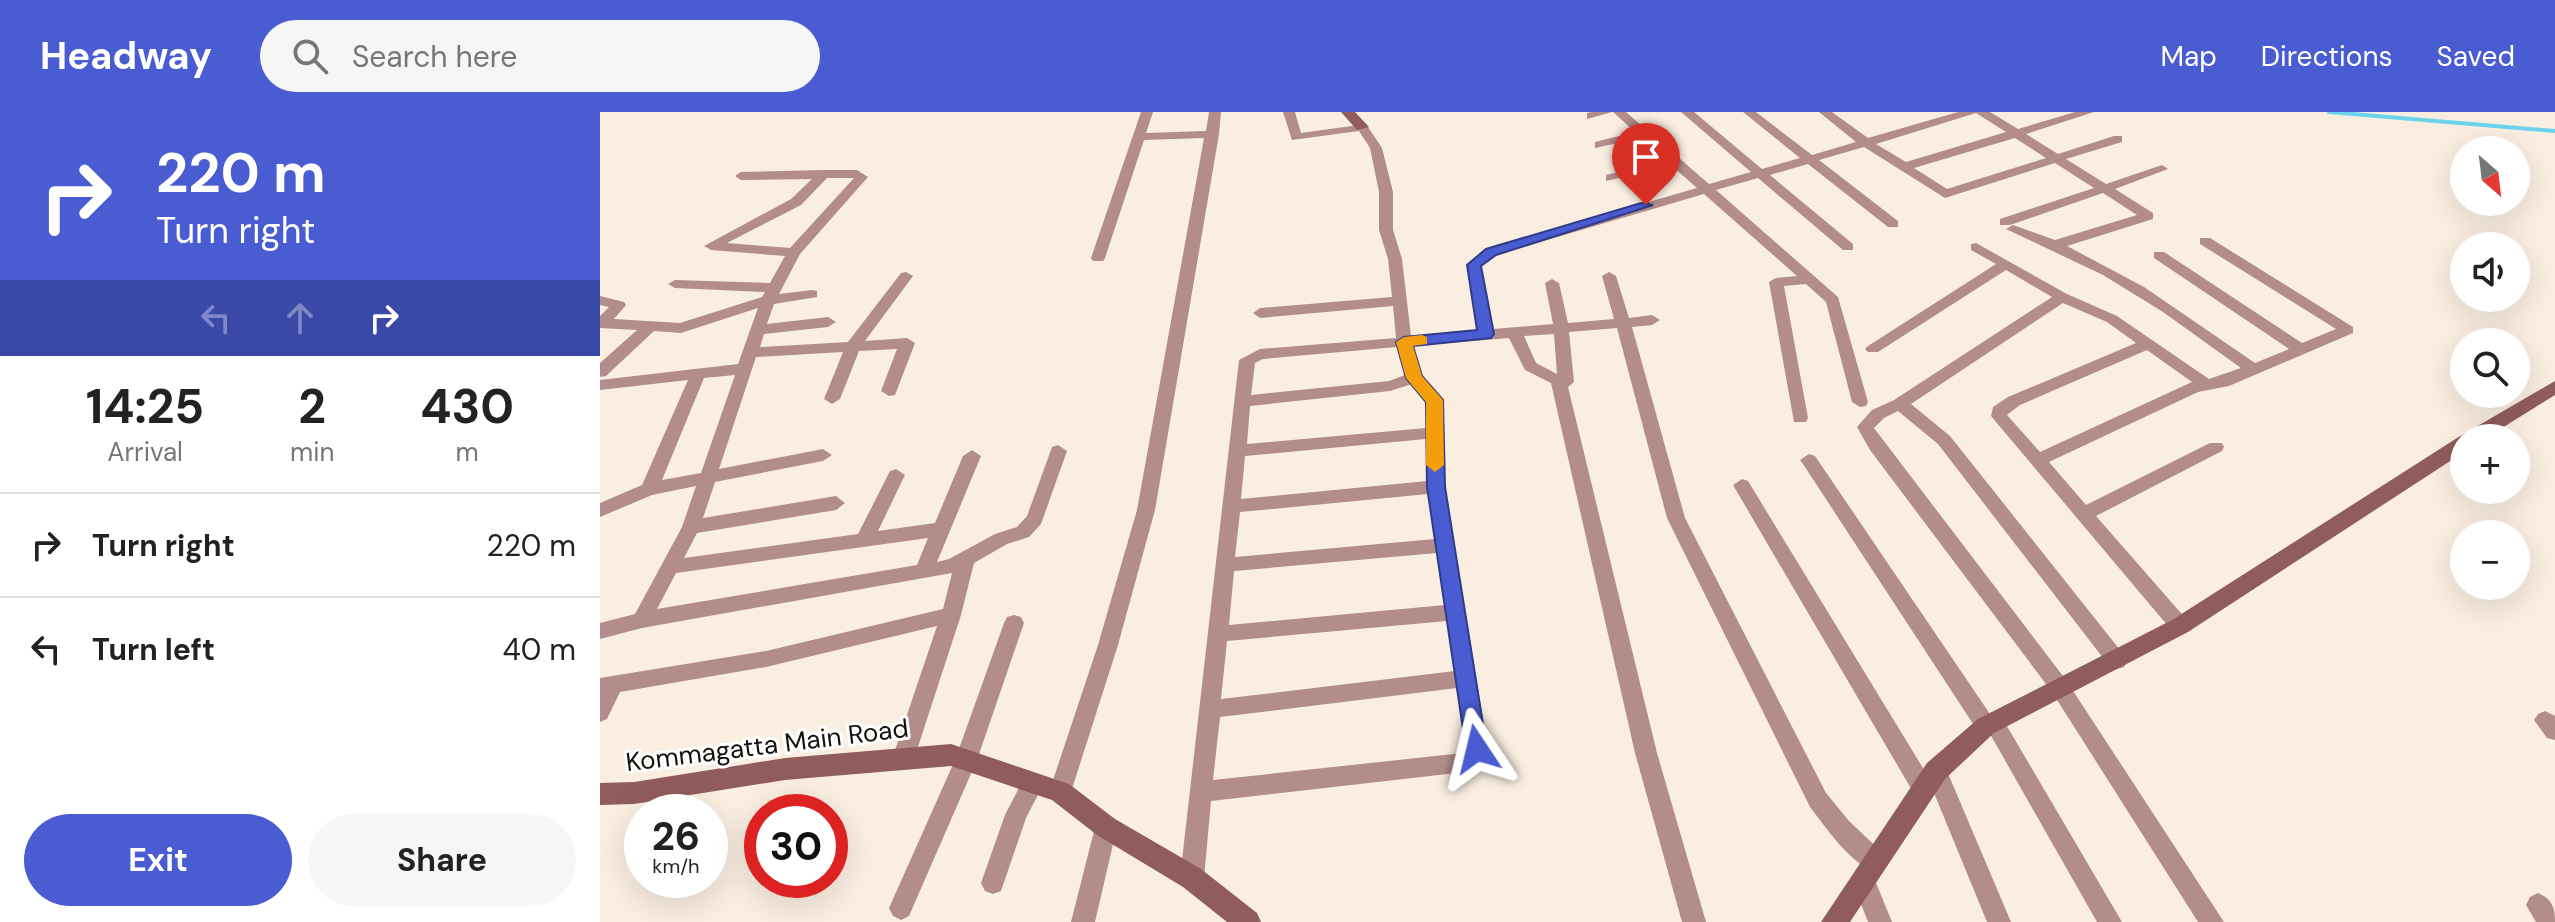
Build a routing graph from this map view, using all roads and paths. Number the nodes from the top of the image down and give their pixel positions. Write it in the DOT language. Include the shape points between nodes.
graph roads {
  1 [pos="1147,112"];
  2 [pos="1215,112"];
  3 [pos="1289,112"];
  4 [pos="1348,112"];
  5 [pos="1606,112"];
  6 [pos="1619,112"];
  7 [pos="1687,112"];
  8 [pos="1749,112"];
  9 [pos="1852,112"];
  10 [pos="1971,112"];
  11 [pos="1982,112"];
  12 [pos="2088,112"];
  13 [pos="1828,115"];
  14 [pos="1591,116"];
  15 [pos="1362,120"];
  16 [pos="1213,134"];
  17 [pos="1643,134"];
  18 [pos="2017,134"];
  19 [pos="1138,137"];
  20 [pos="2118,139"];
  21 [pos="1862,142"];
  22 [pos="1599,145"];
  23 [pos="1808,158"];
  24 [pos="2056,159"];
  25 [pos="1675,161"];
  26 [pos="1907,166"];
  27 [pos="2162,169"];
  28 [pos="1758,172"];
  29 [pos="824,174"];
  30 [pos="741,176"];
  31 [pos="1611,178"];
  32 [pos="1704,188"];
  33 [pos="2103,188"];
  34 [pos="1893,224"];
  35 [pos="2205,241"];
  36 [pos="2058,244"];
  37 [pos="1848,247"];
  38 [pos="1976,247"];
  39 [pos="794,252"];
  40 [pos="2159,255"];
  41 [pos="1098,258"];
  42 [pos="2006,264"];
  43 [pos="906,276"];
  44 [pos="1609,276"];
  45 [pos="1809,279"];
  46 [pos="1552,283"];
  47 [pos="675,284"];
  48 [pos="771,294"];
  49 [pos="812,294"];
  50 [pos="2062,297"];
  51 [pos="600,300"];
  52 [pos="1399,301"];
  53 [pos="1260,313"];
  54 [pos="1652,320"];
  55 [pos="828,322"];
  56 [pos="1623,323"];
  57 [pos="601,324"];
  58 [pos="649,327"];
  59 [pos="1561,328"];
  60 [pos="757,330"];
  61 [pos="1515,332"];
  62 [pos="1486,334"];
  63 [pos="1404,342"];
  64 [pos="2148,344"];
  65 [pos="853,346"];
  66 [pos="1873,349"];
  67 [pos="2302,350"];
  68 [pos="746,361"];
  69 [pos="2254,370"];
  70 [pos="600,372"];
  71 [pos="698,375"];
  72 [pos="1414,378"];
  73 [pos="1558,380"];
  74 [pos="600,385"];
  75 [pos="2207,385"];
  76 [pos="2555,387"];
  77 [pos="889,391"];
  78 [pos="832,399"];
  79 [pos="1242,401"];
  80 [pos="1860,402"];
  81 [pos="1900,404"];
  82 [pos="1800,418"];
  83 [pos="2495,424"];
  84 [pos="1434,433"];
  85 [pos="2216,447"];
  86 [pos="1058,451"];
  87 [pos="1237,451"];
  88 [pos="2450,452"];
  89 [pos="823,455"];
  90 [pos="972,456"];
  91 [pos="1809,460"];
  92 [pos="2039,460"];
  93 [pos="896,475"];
  94 [pos="709,476"];
  95 [pos="1742,485"];
  96 [pos="1436,487"];
  97 [pos="649,489"];
  98 [pos="836,503"];
  99 [pos="1231,506"];
  100 [pos="600,510"];
  101 [pos="2085,514"];
  102 [pos="691,527"];
  103 [pos="943,529"];
  104 [pos="865,539"];
  105 [pos="1445,545"];
  106 [pos="965,561"];
  107 [pos="1224,565"];
  108 [pos="670,567"];
  109 [pos="923,572"];
  110 [pos="1456,612"];
  111 [pos="951,615"];
  112 [pos="642,620"];
  113 [pos="1014,623"];
  114 [pos="2180,626"];
  115 [pos="600,631"];
  116 [pos="1217,634"];
  117 [pos="2117,661"];
  118 [pos="1464,679"];
  119 [pos="606,686"];
  120 [pos="2059,686"];
  121 [pos="1209,709"];
  122 [pos="600,713"];
  123 [pos="1990,724"];
  124 [pos="903,759"];
  125 [pos="966,760"];
  126 [pos="1930,780"];
  127 [pos="1033,783"];
  128 [pos="1060,792"];
  129 [pos="1200,792"];
  130 [pos="600,794"];
  131 [pos="1106,827"];
  132 [pos="1870,872"];
  133 [pos="1192,878"];
  134 [pos="993,883"];
  135 [pos="901,908"];
  136 [pos="1083,922"];
  137 [pos="1248,922"];
  138 [pos="1694,922"];
  139 [pos="1834,922"];
  140 [pos="1880,922"];
  141 [pos="1999,922"];
  142 [pos="2110,922"];
  143 [pos="2212,922"];
  1 -- 19 [label="street"];
  2 -- 16 [label="street"];
  3 -- 15 [label="street" via="1296,137"];
  4 -- 15 [label="main road"];
  5 -- 14 [label="street"];
  6 -- 17 [label="street"];
  7 -- 28 [label="street"];
  8 -- 23 [label="street"];
  9 -- 13 [label="street"];
  10 -- 21 [label="street"];
  11 -- 18 [label="street"];
  12 -- 18 [label="street"];
  13 -- 21 [label="street"];
  15 -- 52 [label="street" via="1376,148 1386,192 1386,230"];
  16 -- 19 [label="street"];
  16 -- 128 [label="street" via="1146,510"];
  17 -- 22 [label="street"];
  17 -- 25 [label="street"];
  18 -- 24 [label="street"];
  18 -- 26 [label="street"];
  19 -- 41 [label="street"];
  20 -- 24 [label="street"];
  21 -- 23 [label="street"];
  21 -- 26 [label="street"];
  23 -- 28 [label="street"];
  23 -- 34 [label="street"];
  24 -- 26 [label="street" via="1945,194"];
  24 -- 33 [label="street"];
  25 -- 31 [label="street"];
  25 -- 32 [label="street"];
  27 -- 33 [label="street"];
  28 -- 32 [label="street"];
  28 -- 37 [label="street"];
  29 -- 30 [label="street"];
  29 -- 39 [label="street" via="862,177"];
  29 -- 39 [label="street" via="796,202 711,246"];
  32 -- 45 [label="street"];
  32 -- 62 [label="street" via="1491,252 1474,265"];
  33 -- 36 [label="street" via="2148,216"];
  33 -- 36 [label="street" via="2009,225"];
  35 -- 67 [label="street" via="2348,329"];
  36 -- 69 [label="street" via="2178,315"];
  38 -- 42 [label="street"];
  39 -- 48 [label="street"];
  40 -- 67 [label="street"];
  42 -- 50 [label="street"];
  42 -- 66 [label="street"];
  43 -- 65 [label="street"];
  44 -- 56 [label="street"];
  45 -- 80 [label="street" via="1833,300"];
  45 -- 82 [label="street" via="1776,282"];
  46 -- 59 [label="street"];
  47 -- 48 [label="street"];
  48 -- 49 [label="street"];
  48 -- 58 [label="street" via="688,326"];
  48 -- 60 [label="street"];
  50 -- 64 [label="street" via="2112,319"];
  50 -- 81 [label="street"];
  51 -- 57 [label="street" via="619,305"];
  52 -- 53 [label="street"];
  52 -- 63 [label="street"];
  54 -- 56 [label="street"];
  55 -- 60 [label="street"];
  56 -- 59 [label="street"];
  56 -- 132 [label="street" via="1676,518 1818,800"];
  57 -- 58 [label="street"];
  58 -- 70 [label="street"];
  59 -- 61 [label="street"];
  59 -- 73 [label="street" via="1566,382"];
  60 -- 68 [label="street"];
  61 -- 62 [label="street"];
  61 -- 73 [label="street" via="1527,365"];
  62 -- 63 [label="street"];
  63 -- 72 [label="street"];
  63 -- 79 [label="street" via="1250,357"];
  64 -- 75 [label="street"];
  64 -- 92 [label="street" via="1999,411 2000,420"];
  65 -- 68 [label="street"];
  65 -- 77 [label="street" via="908,344"];
  65 -- 78 [label="street"];
  67 -- 69 [label="street"];
  68 -- 71 [label="street"];
  68 -- 94 [label="street"];
  69 -- 75 [label="street"];
  71 -- 74 [label="street"];
  71 -- 97 [label="street"];
  72 -- 79 [label="street" via="1390,386"];
  72 -- 84 [label="street" via="1434,400"];
  73 -- 138 [label="street" via="1646,753"];
  75 -- 92 [label="street"];
  76 -- 83 [label="main road"];
  79 -- 87 [label="street"];
  81 -- 117 [label="street" via="1944,440"];
  81 -- 120 [label="street" via="1865,427"];
  84 -- 87 [label="street"];
  84 -- 96 [label="street"];
  85 -- 101 [label="street"];
  86 -- 106 [label="street" via="1032,524"];
  87 -- 99 [label="street"];
  88 -- 114 [label="main road"];
  89 -- 94 [label="street"];
  90 -- 103 [label="street"];
  91 -- 123 [label="street"];
  92 -- 101 [label="street"];
  93 -- 104 [label="street"];
  94 -- 97 [label="street"];
  94 -- 102 [label="street"];
  95 -- 126 [label="street"];
  96 -- 99 [label="street"];
  96 -- 105 [label="street"];
  97 -- 100 [label="street"];
  98 -- 102 [label="street"];
  99 -- 107 [label="street"];
  101 -- 114 [label="street"];
  102 -- 108 [label="street"];
  103 -- 104 [label="street"];
  103 -- 109 [label="street"];
  104 -- 108 [label="street"];
  105 -- 107 [label="street"];
  105 -- 110 [label="street"];
  106 -- 109 [label="street"];
  106 -- 111 [label="street"];
  107 -- 116 [label="street"];
  108 -- 112 [label="street"];
  109 -- 112 [label="street"];
  110 -- 116 [label="street"];
  110 -- 118 [label="street"];
  111 -- 119 [label="street" via="766,659"];
  111 -- 124 [label="street"];
  112 -- 115 [label="street"];
  113 -- 125 [label="street"];
  114 -- 117 [label="main road"];
  116 -- 121 [label="street"];
  117 -- 120 [label="main road"];
  118 -- 121 [label="street"];
  118 -- 129 [label="street" via="1477,749 1465,762"];
  119 -- 122 [label="street"];
  120 -- 123 [label="main road"];
  120 -- 143 [label="street"];
  121 -- 129 [label="street"];
  123 -- 126 [label="main road"];
  123 -- 142 [label="street"];
  124 -- 125 [label="main road, Kommagatta Main Road" via="951,755"];
  124 -- 130 [label="main road, Kommagatta Main Road"];
  125 -- 127 [label="main road, Kommagatta Main Road"];
  125 -- 135 [label="street"];
  126 -- 132 [label="main road"];
  126 -- 141 [label="street"];
  127 -- 128 [label="main road, Kommagatta Main Road"];
  127 -- 134 [label="street"];
  128 -- 131 [label="main road, Kommagatta Main Road"];
  129 -- 133 [label="street"];
  131 -- 133 [label="main road, Kommagatta Main Road"];
  131 -- 136 [label="street"];
  132 -- 139 [label="main road"];
  132 -- 140 [label="street"];
  133 -- 137 [label="main road, Kommagatta Main Road"];
}
